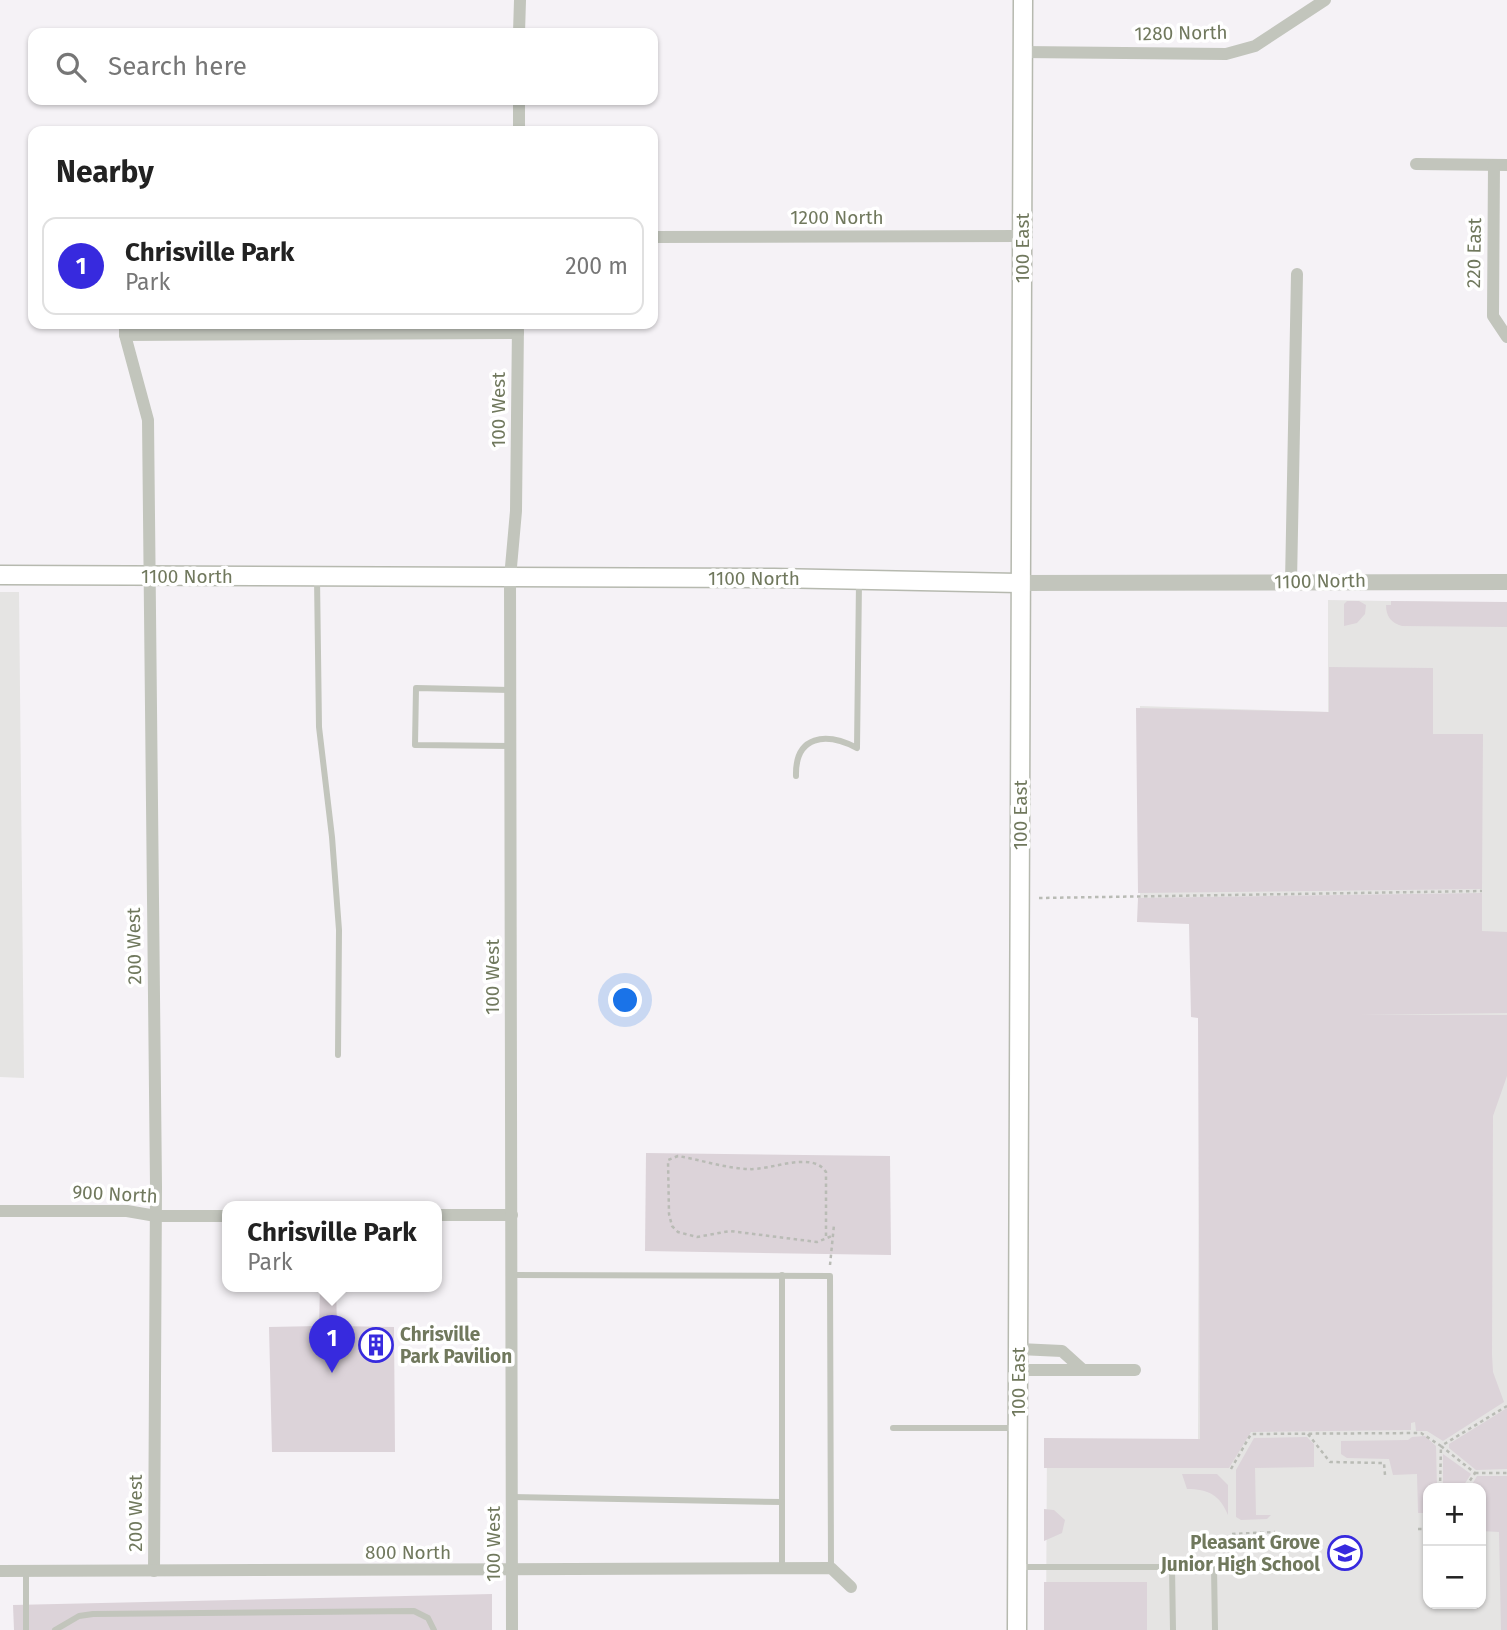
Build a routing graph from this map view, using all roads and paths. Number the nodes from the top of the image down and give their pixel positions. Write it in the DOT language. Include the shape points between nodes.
graph roads {
  1 [pos="520,0"];
  2 [pos="1023,0"];
  3 [pos="1325,0"];
  4 [pos="519,28"];
  5 [pos="1023,52"];
  6 [pos="519,105"];
  7 [pos="519,126"];
  8 [pos="1416,164"];
  9 [pos="1501,165"];
  10 [pos="1022,236"];
  11 [pos="658,237"];
  12 [pos="1297,274"];
  13 [pos="323,329"];
  14 [pos="518,329"];
  15 [pos="125,330"];
  16 [pos="1507,337"];
  17 [pos="0,575"];
  18 [pos="148,576"];
  19 [pos="317,577"];
  20 [pos="510,578"];
  21 [pos="859,580"];
  22 [pos="1290,582"];
  23 [pos="1507,582"];
  24 [pos="1019,583"];
  25 [pos="510,690"];
  26 [pos="510,746"];
  27 [pos="796,776"];
  28 [pos="1482,891"];
  29 [pos="1040,898"];
  30 [pos="338,1055"];
  31 [pos="0,1210"];
  32 [pos="512,1214"];
  33 [pos="442,1215"];
  34 [pos="156,1216"];
  35 [pos="222,1216"];
  36 [pos="834,1225"];
  37 [pos="826,1236"];
  38 [pos="832,1236"];
  39 [pos="512,1275"];
  40 [pos="782,1276"];
  41 [pos="830,1276"];
  42 [pos="1019,1349"];
  43 [pos="1019,1370"];
  44 [pos="1083,1370"];
  45 [pos="1135,1370"];
  46 [pos="1507,1406"];
  47 [pos="893,1428"];
  48 [pos="1018,1428"];
  49 [pos="1308,1434"];
  50 [pos="1441,1446"];
  51 [pos="1231,1469"];
  52 [pos="1475,1473"];
  53 [pos="1507,1473"];
  54 [pos="1385,1475"];
  55 [pos="1440,1483"];
  56 [pos="1468,1483"];
  57 [pos="512,1497"];
  58 [pos="782,1502"];
  59 [pos="1418,1530"];
  60 [pos="1423,1530"];
  61 [pos="1275,1532"];
  62 [pos="1232,1534"];
  63 [pos="1018,1567"];
  64 [pos="1172,1567"];
  65 [pos="782,1568"];
  66 [pos="831,1568"];
  67 [pos="0,1571"];
  68 [pos="26,1571"];
  69 [pos="154,1571"];
  70 [pos="512,1571"];
  71 [pos="850,1587"];
  72 [pos="26,1630"];
  73 [pos="55,1630"];
  74 [pos="434,1630"];
  75 [pos="512,1630"];
  76 [pos="1017,1630"];
  77 [pos="1173,1630"];
  78 [pos="1215,1630"];
  1 -- 4 [label="street"];
  2 -- 5 [label="main road, 100 East"];
  3 -- 5 [label="street, 1280 North" via="1255,46 1226,54"];
  5 -- 10 [label="main road, 100 East"];
  6 -- 7 [label="street"];
  8 -- 9 [label="street"];
  9 -- 16 [label="street, 220 East" via="1493,316"];
  10 -- 11 [label="street, 1200 North"];
  10 -- 24 [label="main road, 100 East"];
  12 -- 22 [label="street"];
  13 -- 14 [label="street"];
  13 -- 15 [label="street"];
  14 -- 20 [label="street, 100 West" via="516,511"];
  15 -- 18 [label="street, 200 West" via="148,420"];
  17 -- 18 [label="main road, 1100 North"];
  18 -- 19 [label="main road, 1100 North"];
  18 -- 34 [label="street, 200 West"];
  19 -- 20 [label="main road, 1100 North"];
  19 -- 30 [label="lane" via="319,727 339,930"];
  20 -- 21 [label="main road, 1100 North"];
  20 -- 25 [label="street, 100 West"];
  21 -- 24 [label="main road, 1100 North"];
  21 -- 27 [label="lane" via="857,748 839,739 805,745 796,757"];
  22 -- 23 [label="street, 1100 North"];
  22 -- 24 [label="street, 1100 North"];
  24 -- 42 [label="main road, 100 East"];
  25 -- 26 [label="street, 100 West"];
  25 -- 26 [label="lane" via="416,688 415,745"];
  26 -- 32 [label="street, 100 West"];
  28 -- 29 [label="path"];
  31 -- 34 [label="street, 900 North" via="127,1211"];
  32 -- 33 [label="street"];
  32 -- 39 [label="street, 100 West"];
  34 -- 35 [label="street, 900 North"];
  34 -- 69 [label="street, 200 West"];
  36 -- 38 [label="path"];
  37 -- 37 [label="path" via="817,1242 730,1231 697,1237 678,1233 669,1214 668,1160 678,1156 748,1169 807,1162 821,1165 826,1172"];
  37 -- 38 [label="path"];
  38 -- 41 [label="path"];
  39 -- 40 [label="lane"];
  39 -- 57 [label="street, 100 West"];
  40 -- 41 [label="lane"];
  40 -- 58 [label="lane"];
  41 -- 66 [label="lane"];
  42 -- 43 [label="main road, 100 East"];
  42 -- 44 [label="street" via="1062,1351"];
  43 -- 44 [label="street"];
  43 -- 48 [label="main road, 100 East"];
  44 -- 45 [label="street"];
  46 -- 50 [label="path"];
  47 -- 48 [label="lane"];
  48 -- 63 [label="main road, 100 East"];
  49 -- 50 [label="path" via="1421,1433"];
  49 -- 51 [label="path" via="1251,1434"];
  49 -- 54 [label="path" via="1330,1462 1384,1463"];
  50 -- 52 [label="path"];
  50 -- 55 [label="path"];
  52 -- 53 [label="path"];
  52 -- 56 [label="path"];
  57 -- 58 [label="lane"];
  57 -- 70 [label="street, 100 West"];
  58 -- 65 [label="lane"];
  59 -- 60 [label="path"];
  61 -- 62 [label="path"];
  63 -- 64 [label="lane"];
  63 -- 76 [label="main road, 100 East"];
  64 -- 77 [label="lane"];
  64 -- 78 [label="lane" via="1214,1567"];
  65 -- 66 [label="street, 800 North"];
  65 -- 70 [label="street, 800 North"];
  66 -- 71 [label="street"];
  67 -- 68 [label="street, 800 North"];
  68 -- 69 [label="street, 800 North"];
  68 -- 72 [label="lane"];
  69 -- 70 [label="street, 800 North"];
  70 -- 75 [label="street, 100 West"];
  73 -- 74 [label="lane" via="79,1616 93,1614 414,1611 428,1618"];
}
